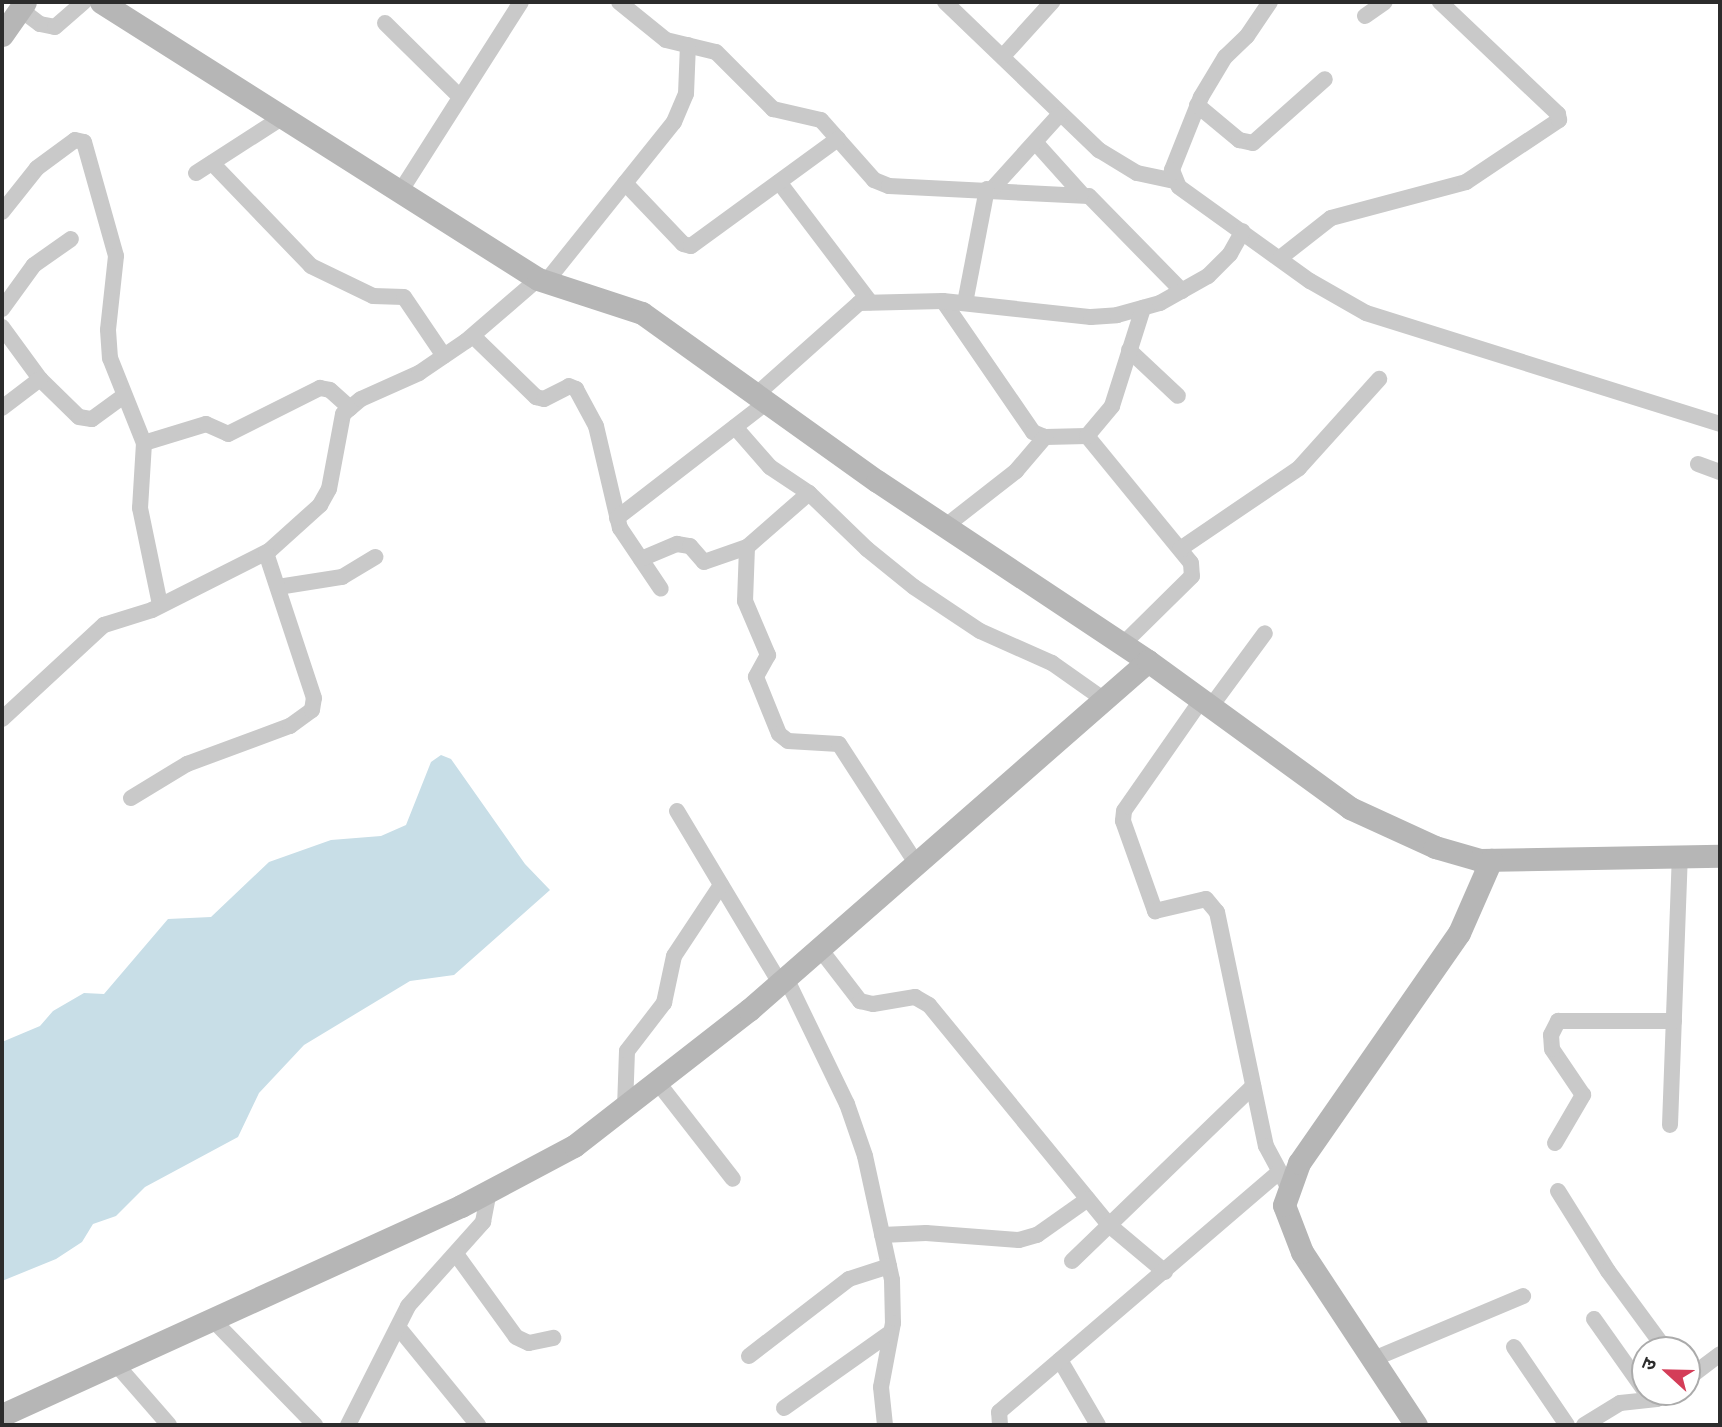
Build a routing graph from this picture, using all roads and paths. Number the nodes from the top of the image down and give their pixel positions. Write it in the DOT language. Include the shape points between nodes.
graph roads {
  1 [pos="83,2"];
  2 [pos="101,2"];
  3 [pos="499,2"];
  4 [pos="618,2"];
  5 [pos="945,2"];
  6 [pos="1052,2"];
  7 [pos="1270,2"];
  8 [pos="1385,2"];
  9 [pos="1440,2"];
  10 [pos="22,5"];
  11 [pos="517,8"];
  12 [pos="1365,16"];
  13 [pos="384,23"];
  14 [pos="2,35"];
  15 [pos="688,45"];
  16 [pos="1004,55"];
  17 [pos="1325,79"];
  18 [pos="458,96"];
  19 [pos="1197,105"];
  20 [pos="1059,115"];
  21 [pos="283,117"];
  22 [pos="838,139"];
  23 [pos="1035,142"];
  24 [pos="212,163"];
  25 [pos="196,173"];
  26 [pos="1174,181"];
  27 [pos="625,183"];
  28 [pos="779,183"];
  29 [pos="990,189"];
  30 [pos="400,192"];
  31 [pos="1081,193"];
  32 [pos="2,212"];
  33 [pos="1243,232"];
  34 [pos="71,239"];
  35 [pos="1280,258"];
  36 [pos="542,281"];
  37 [pos="1182,291"];
  38 [pos="943,301"];
  39 [pos="870,302"];
  40 [pos="965,303"];
  41 [pos="1143,308"];
  42 [pos="2,309"];
  43 [pos="2,327"];
  44 [pos="473,336"];
  45 [pos="1129,350"];
  46 [pos="444,356"];
  47 [pos="40,379"];
  48 [pos="1380,379"];
  49 [pos="124,396"];
  50 [pos="1178,396"];
  51 [pos="762,398"];
  52 [pos="2,408"];
  53 [pos="350,408"];
  54 [pos="1720,424"];
  55 [pos="735,427"];
  56 [pos="1087,436"];
  57 [pos="1045,437"];
  58 [pos="144,443"];
  59 [pos="1698,464"];
  60 [pos="1720,472"];
  61 [pos="809,493"];
  62 [pos="617,518"];
  63 [pos="947,525"];
  64 [pos="747,547"];
  65 [pos="1180,549"];
  66 [pos="266,553"];
  67 [pos="375,556"];
  68 [pos="641,559"];
  69 [pos="278,587"];
  70 [pos="661,589"];
  71 [pos="160,605"];
  72 [pos="1265,633"];
  73 [pos="1123,643"];
  74 [pos="1148,662"];
  75 [pos="1103,699"];
  76 [pos="1207,702"];
  77 [pos="2,719"];
  78 [pos="131,798"];
  79 [pos="677,811"];
  80 [pos="1680,856"];
  81 [pos="1720,856"];
  82 [pos="1491,860"];
  83 [pos="916,863"];
  84 [pos="721,886"];
  85 [pos="820,949"];
  86 [pos="783,981"];
  87 [pos="1674,1021"];
  88 [pos="659,1084"];
  89 [pos="1253,1086"];
  90 [pos="625,1108"];
  91 [pos="1670,1125"];
  92 [pos="1555,1143"];
  93 [pos="733,1179"];
  94 [pos="1283,1180"];
  95 [pos="489,1191"];
  96 [pos="1558,1191"];
  97 [pos="1088,1199"];
  98 [pos="1110,1225"];
  99 [pos="895,1235"];
  100 [pos="456,1254"];
  101 [pos="1072,1261"];
  102 [pos="889,1266"];
  103 [pos="1165,1272"];
  104 [pos="1523,1296"];
  105 [pos="212,1319"];
  106 [pos="1594,1319"];
  107 [pos="398,1328"];
  108 [pos="890,1333"];
  109 [pos="1656,1336"];
  110 [pos="553,1338"];
  111 [pos="1514,1347"];
  112 [pos="1720,1354"];
  113 [pos="749,1356"];
  114 [pos="1060,1360"];
  115 [pos="1371,1360"];
  116 [pos="115,1363"];
  117 [pos="1701,1368"];
  118 [pos="1631,1371"];
  119 [pos="1631,1399"];
  120 [pos="784,1408"];
  121 [pos="2,1415"];
  122 [pos="169,1425"];
  123 [pos="315,1425"];
  124 [pos="348,1425"];
  125 [pos="478,1425"];
  126 [pos="885,1425"];
  127 [pos="1000,1425"];
  128 [pos="1098,1425"];
  129 [pos="1416,1425"];
  130 [pos="1567,1425"];
  131 [pos="1584,1425"];
  1 -- 10 [label="street" via="55,27 40,24"];
  2 -- 21 [label="main road"];
  3 -- 11 [label="street"];
  4 -- 15 [label="street" via="666,40"];
  5 -- 16 [label="street"];
  6 -- 16 [label="street"];
  7 -- 19 [label="street" via="1247,36 1225,57"];
  8 -- 12 [label="street"];
  9 -- 35 [label="street" via="1560,118 1466,182 1331,218"];
  10 -- 14 [label="main road"];
  11 -- 18 [label="street"];
  13 -- 18 [label="street"];
  15 -- 22 [label="street" via="716,52 773,109 821,120"];
  15 -- 27 [label="street" via="682,108"];
  16 -- 20 [label="street"];
  17 -- 19 [label="street" via="1253,144 1239,140"];
  18 -- 30 [label="street"];
  19 -- 26 [label="street" via="1172,170"];
  20 -- 23 [label="street"];
  20 -- 26 [label="street" via="1098,150 1137,173"];
  21 -- 24 [label="street"];
  21 -- 30 [label="main road"];
  22 -- 28 [label="street"];
  22 -- 29 [label="street" via="860,169 889,186"];
  23 -- 29 [label="street"];
  23 -- 31 [label="street"];
  24 -- 25 [label="street"];
  24 -- 46 [label="street" via="310,267 373,296 404,297"];
  26 -- 33 [label="street"];
  27 -- 28 [label="street" via="687,246"];
  27 -- 36 [label="street"];
  28 -- 39 [label="street"];
  29 -- 31 [label="street"];
  29 -- 40 [label="street"];
  30 -- 36 [label="main road"];
  31 -- 37 [label="street" via="1098,202"];
  32 -- 49 [label="street" via="37,168 75,140 84,142 116,256 108,330 110,358"];
  33 -- 35 [label="street"];
  33 -- 37 [label="street" via="1230,254 1208,276"];
  34 -- 42 [label="street" via="34,265"];
  35 -- 54 [label="street" via="1366,313"];
  36 -- 44 [label="street"];
  36 -- 51 [label="main road" via="642,313"];
  37 -- 41 [label="street"];
  38 -- 39 [label="street"];
  38 -- 40 [label="street"];
  38 -- 57 [label="street" via="1033,432"];
  39 -- 51 [label="street" via="846,312"];
  40 -- 41 [label="street" via="1091,317"];
  41 -- 45 [label="street"];
  43 -- 47 [label="street"];
  44 -- 46 [label="street"];
  44 -- 62 [label="street" via="536,397 544,399 569,386 576,389 596,426"];
  45 -- 50 [label="street"];
  45 -- 56 [label="street" via="1112,406"];
  46 -- 53 [label="street"];
  47 -- 49 [label="street" via="85,419"];
  47 -- 52 [label="street"];
  48 -- 65 [label="street" via="1299,468"];
  49 -- 58 [label="street"];
  51 -- 55 [label="street"];
  51 -- 63 [label="main road"];
  53 -- 58 [label="street" via="330,390 320,388 228,434 206,424"];
  53 -- 66 [label="street" via="338,425 329,488 320,505"];
  55 -- 61 [label="street" via="770,467"];
  55 -- 62 [label="street"];
  56 -- 57 [label="street"];
  56 -- 65 [label="street"];
  57 -- 63 [label="street" via="1016,471"];
  58 -- 71 [label="street" via="140,508"];
  59 -- 60 [label="street"];
  61 -- 64 [label="street"];
  61 -- 75 [label="street" via="914,587 980,631 1052,663"];
  62 -- 68 [label="street"];
  63 -- 73 [label="main road"];
  64 -- 68 [label="street" via="710,562 690,546 677,544"];
  64 -- 83 [label="street" via="745,601 768,655 756,677 779,734 788,741 839,744"];
  65 -- 73 [label="street" via="1191,563 1192,576"];
  66 -- 69 [label="street"];
  66 -- 71 [label="street"];
  67 -- 69 [label="street" via="342,577"];
  68 -- 70 [label="street"];
  69 -- 78 [label="street" via="314,698 312,710 290,726 187,764"];
  71 -- 77 [label="street" via="104,625"];
  72 -- 76 [label="street"];
  73 -- 74 [label="main road"];
  74 -- 75 [label="main road"];
  74 -- 76 [label="main road"];
  75 -- 83 [label="main road"];
  76 -- 82 [label="main road" via="1350,808 1435,848"];
  76 -- 89 [label="street" via="1130,803 1122,821 1155,911 1206,900 1217,912"];
  79 -- 84 [label="street"];
  80 -- 81 [label="main road"];
  80 -- 82 [label="main road"];
  80 -- 87 [label="street"];
  82 -- 94 [label="main road" via="1459,933"];
  83 -- 85 [label="main road"];
  84 -- 86 [label="street"];
  84 -- 90 [label="street" via="674,956 664,1003 626,1051"];
  85 -- 86 [label="main road"];
  85 -- 97 [label="street" via="860,1000 873,1004 919,999"];
  86 -- 88 [label="main road"];
  86 -- 99 [label="street" via="847,1104"];
  87 -- 91 [label="street"];
  87 -- 92 [label="street" via="1558,1021 1551,1035 1552,1049 1583,1095"];
  88 -- 90 [label="main road"];
  88 -- 93 [label="street"];
  89 -- 94 [label="street" via="1266,1146"];
  89 -- 98 [label="street"];
  90 -- 95 [label="main road" via="575,1146"];
  94 -- 103 [label="street"];
  94 -- 115 [label="main road" via="1284,1205 1293,1234"];
  95 -- 100 [label="street" via="483,1222"];
  95 -- 105 [label="main road"];
  96 -- 109 [label="street" via="1608,1272"];
  97 -- 98 [label="street"];
  97 -- 99 [label="street" via="1037,1235 1019,1240"];
  98 -- 101 [label="street"];
  98 -- 103 [label="street"];
  99 -- 102 [label="street"];
  100 -- 107 [label="street" via="423,1287"];
  100 -- 110 [label="street" via="516,1337 529,1343"];
  102 -- 108 [label="street"];
  102 -- 113 [label="street" via="849,1279"];
  103 -- 114 [label="street"];
  104 -- 115 [label="street"];
  105 -- 116 [label="main road"];
  105 -- 123 [label="street"];
  106 -- 118 [label="street"];
  107 -- 124 [label="street"];
  107 -- 125 [label="street"];
  108 -- 120 [label="street"];
  108 -- 126 [label="street" via="881,1387"];
  111 -- 130 [label="street"];
  112 -- 117 [label="street"];
  114 -- 127 [label="street" via="999,1412"];
  114 -- 128 [label="street"];
  115 -- 129 [label="main road"];
  116 -- 121 [label="main road"];
  116 -- 122 [label="street"];
  119 -- 131 [label="street"];
}
